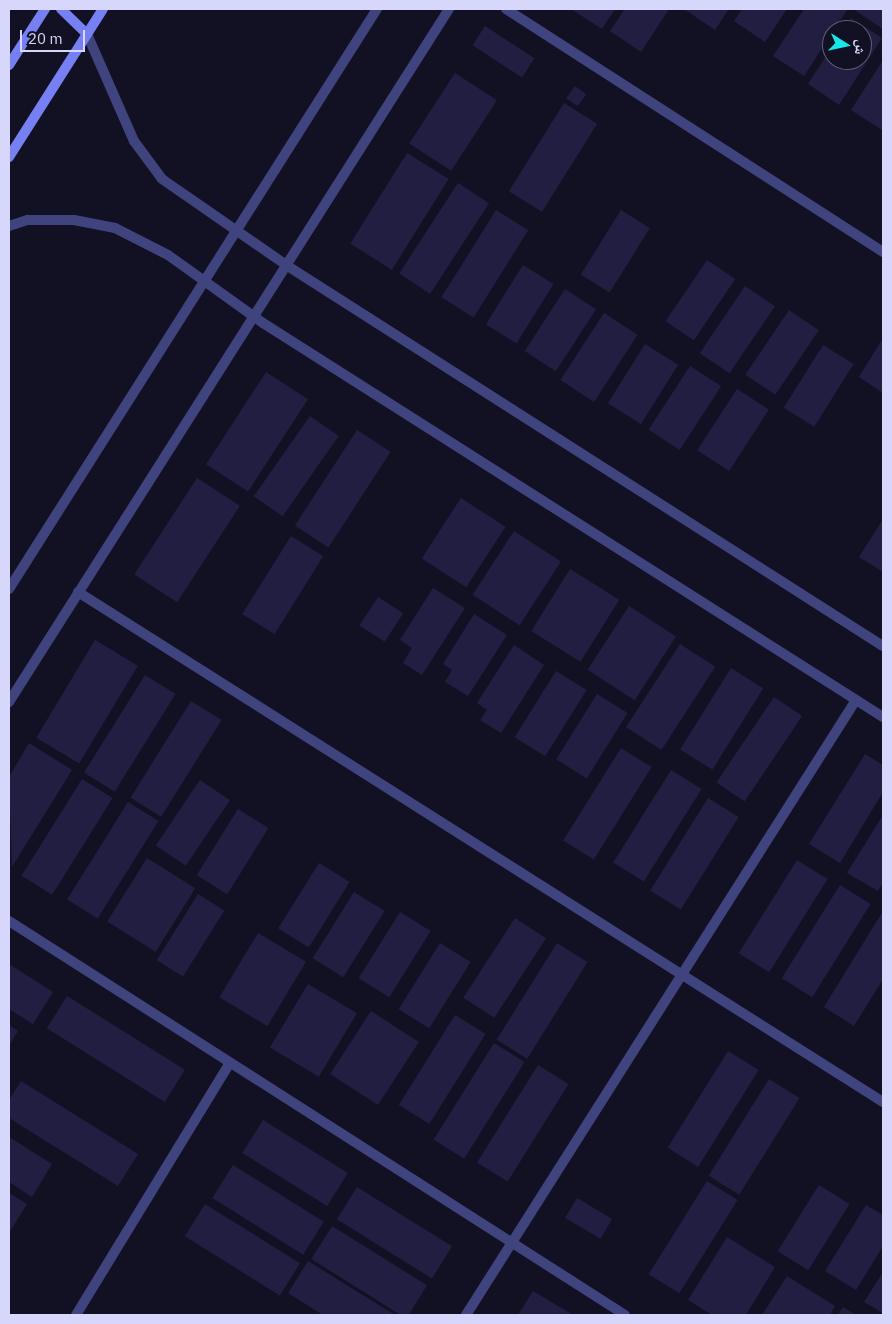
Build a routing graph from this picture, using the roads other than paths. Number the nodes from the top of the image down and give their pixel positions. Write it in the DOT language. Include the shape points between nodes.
graph roads {
  1 [pos="45,9"];
  2 [pos="62,9"];
  3 [pos="103,9"];
  4 [pos="377,9"];
  5 [pos="449,9"];
  6 [pos="506,9"];
  7 [pos="87,34"];
  8 [pos="9,65"];
  9 [pos="9,157"];
  10 [pos="9,226"];
  11 [pos="236,232"];
  12 [pos="883,252"];
  13 [pos="286,265"];
  14 [pos="204,283"];
  15 [pos="254,316"];
  16 [pos="9,589"];
  17 [pos="78,592"];
  18 [pos="883,646"];
  19 [pos="856,700"];
  20 [pos="9,702"];
  21 [pos="883,717"];
  22 [pos="9,921"];
  23 [pos="682,975"];
  24 [pos="230,1063"];
  25 [pos="883,1102"];
  26 [pos="512,1244"];
  27 [pos="76,1315"];
  28 [pos="466,1315"];
  29 [pos="625,1315"];
  1 -- 8 [label="main road"];
  2 -- 7 [label="main road"];
  3 -- 7 [label="main road"];
  4 -- 11 [label="street"];
  5 -- 13 [label="street"];
  6 -- 12 [label="street"];
  7 -- 9 [label="main road"];
  7 -- 11 [label="street" via="134,141 156,171"];
  10 -- 14 [label="street" via="28,220 74,220 115,228 168,255"];
  11 -- 13 [label="street"];
  11 -- 14 [label="street"];
  13 -- 15 [label="street"];
  13 -- 18 [label="street"];
  14 -- 15 [label="street"];
  14 -- 16 [label="street"];
  15 -- 17 [label="street"];
  15 -- 19 [label="street"];
  17 -- 20 [label="street"];
  17 -- 23 [label="street"];
  19 -- 21 [label="street"];
  19 -- 23 [label="street"];
  22 -- 24 [label="street"];
  23 -- 25 [label="street"];
  23 -- 26 [label="street"];
  24 -- 26 [label="street"];
  24 -- 27 [label="street"];
  26 -- 28 [label="street"];
  26 -- 29 [label="street"];
}
